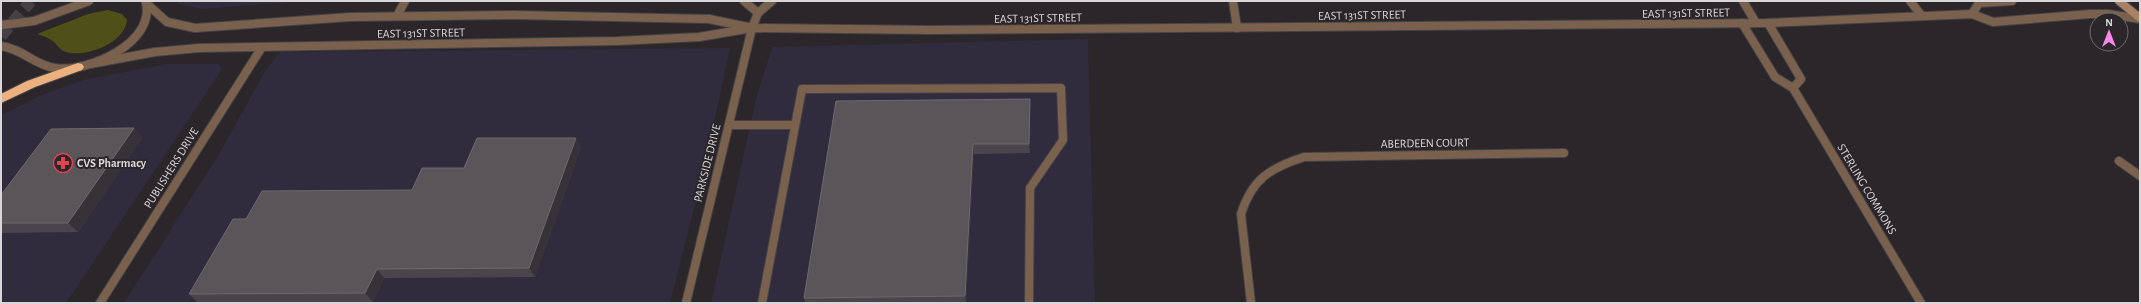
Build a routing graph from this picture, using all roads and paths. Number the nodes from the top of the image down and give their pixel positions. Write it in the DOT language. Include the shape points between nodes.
graph roads {
  1 [pos="89,1"];
  2 [pos="405,1"];
  3 [pos="744,1"];
  4 [pos="772,1"];
  5 [pos="1233,1"];
  6 [pos="1743,1"];
  7 [pos="1910,1"];
  8 [pos="2012,1"];
  9 [pos="2119,1"];
  10 [pos="145,2"];
  11 [pos="758,13"];
  12 [pos="1972,14"];
  13 [pos="396,16"];
  14 [pos="1922,16"];
  15 [pos="2140,18"];
  16 [pos="1742,23"];
  17 [pos="1756,23"];
  18 [pos="1768,23"];
  19 [pos="1,25"];
  20 [pos="752,28"];
  21 [pos="1237,28"];
  22 [pos="1,46"];
  23 [pos="262,47"];
  24 [pos="90,64"];
  25 [pos="78,67"];
  26 [pos="1793,88"];
  27 [pos="1,100"];
  28 [pos="729,125"];
  29 [pos="795,125"];
  30 [pos="1564,153"];
  31 [pos="2119,161"];
  32 [pos="2140,176"];
  33 [pos="100,303"];
  34 [pos="686,303"];
  35 [pos="762,303"];
  36 [pos="1029,303"];
  37 [pos="1251,303"];
  38 [pos="1921,303"];
  1 -- 19 [label="street, bridge" via="34,21"];
  2 -- 13 [label="street"];
  3 -- 11 [label="street"];
  4 -- 11 [label="street"];
  5 -- 21 [label="street"];
  6 -- 17 [label="street"];
  7 -- 14 [label="street"];
  8 -- 12 [label="street" via="1979,3"];
  9 -- 15 [label="main road"];
  10 -- 13 [label="street, EAST 131ST STREET" via="167,22 195,28 311,19"];
  10 -- 24 [label="street" via="148,16 135,37 107,57"];
  11 -- 20 [label="street, PARKSIDE DRIVE"];
  12 -- 14 [label="street, EAST 131ST STREET"];
  12 -- 15 [label="street, EAST 131ST STREET" via="1993,22 2090,14"];
  13 -- 20 [label="street, EAST 131ST STREET" via="637,16 709,19"];
  14 -- 18 [label="street, EAST 131ST STREET"];
  16 -- 17 [label="street, EAST 131ST STREET"];
  16 -- 21 [label="street, EAST 131ST STREET"];
  16 -- 26 [label="street, STERLING COMMONS" via="1776,77"];
  17 -- 18 [label="street, EAST 131ST STREET"];
  18 -- 26 [label="street" via="1801,79"];
  20 -- 21 [label="street, EAST 131ST STREET"];
  20 -- 23 [label="street, EAST 131ST STREET" via="699,37 654,40"];
  20 -- 28 [label="street, PARKSIDE DRIVE"];
  22 -- 25 [label="street" via="26,52 43,65 58,68"];
  23 -- 24 [label="street, EAST 131ST STREET" via="176,50"];
  23 -- 33 [label="street, PUBLISHERS DRIVE"];
  24 -- 25 [label="street"];
  25 -- 27 [label="highway" via="31,84"];
  26 -- 38 [label="street, STERLING COMMONS"];
  28 -- 29 [label="street"];
  28 -- 34 [label="street, PARKSIDE DRIVE"];
  29 -- 35 [label="street"];
  29 -- 36 [label="street" via="802,88 1061,88 1063,140 1030,188"];
  30 -- 37 [label="street, ABERDEEN COURT" via="1304,157 1286,162 1262,176 1253,186 1243,207 1241,229"];
  31 -- 32 [label="street"];
}
